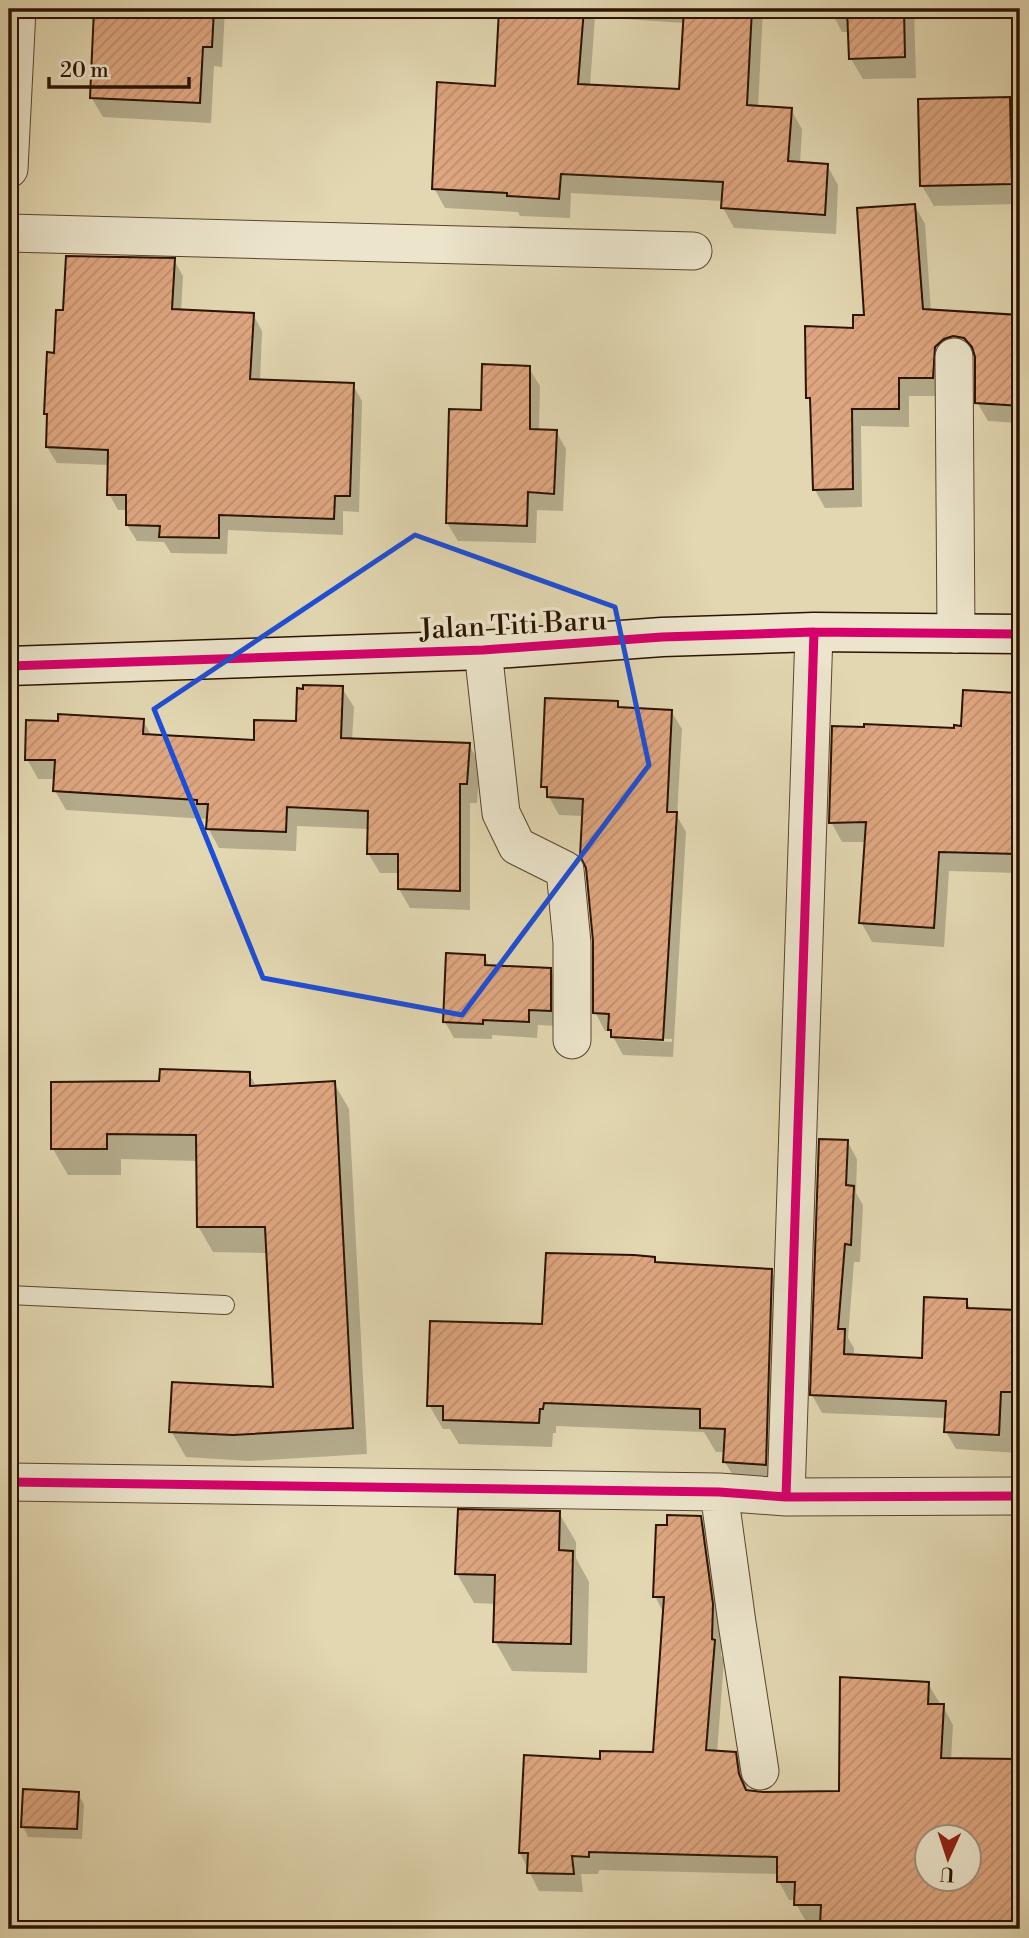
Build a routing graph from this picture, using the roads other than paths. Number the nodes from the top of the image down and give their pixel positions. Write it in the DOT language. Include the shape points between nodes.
graph roads {
  1 [pos="17,9"];
  2 [pos="9,159"];
  3 [pos="9,169"];
  4 [pos="9,233"];
  5 [pos="693,251"];
  6 [pos="954,357"];
  7 [pos="814,632"];
  8 [pos="956,634"];
  9 [pos="1020,634"];
  10 [pos="483,650"];
  11 [pos="9,666"];
  12 [pos="572,1040"];
  13 [pos="9,1295"];
  14 [pos="225,1305"];
  15 [pos="9,1482"];
  16 [pos="719,1492"];
  17 [pos="1020,1496"];
  18 [pos="786,1497"];
  19 [pos="760,1771"];
  1 -- 2 [label="street"];
  2 -- 3 [label="street"];
  4 -- 5 [label="street"];
  6 -- 8 [label="street"];
  7 -- 8 [label="street, Jalan Titi Baru"];
  7 -- 10 [label="street, Jalan Titi Baru"];
  7 -- 18 [label="street"];
  8 -- 9 [label="street, Jalan Titi Baru"];
  10 -- 11 [label="street, Jalan Titi Baru"];
  10 -- 12 [label="street" via="501,813 517,846 565,870 572,943"];
  13 -- 14 [label="lane"];
  15 -- 16 [label="street"];
  16 -- 18 [label="street"];
  16 -- 19 [label="street"];
  17 -- 18 [label="street"];
}
